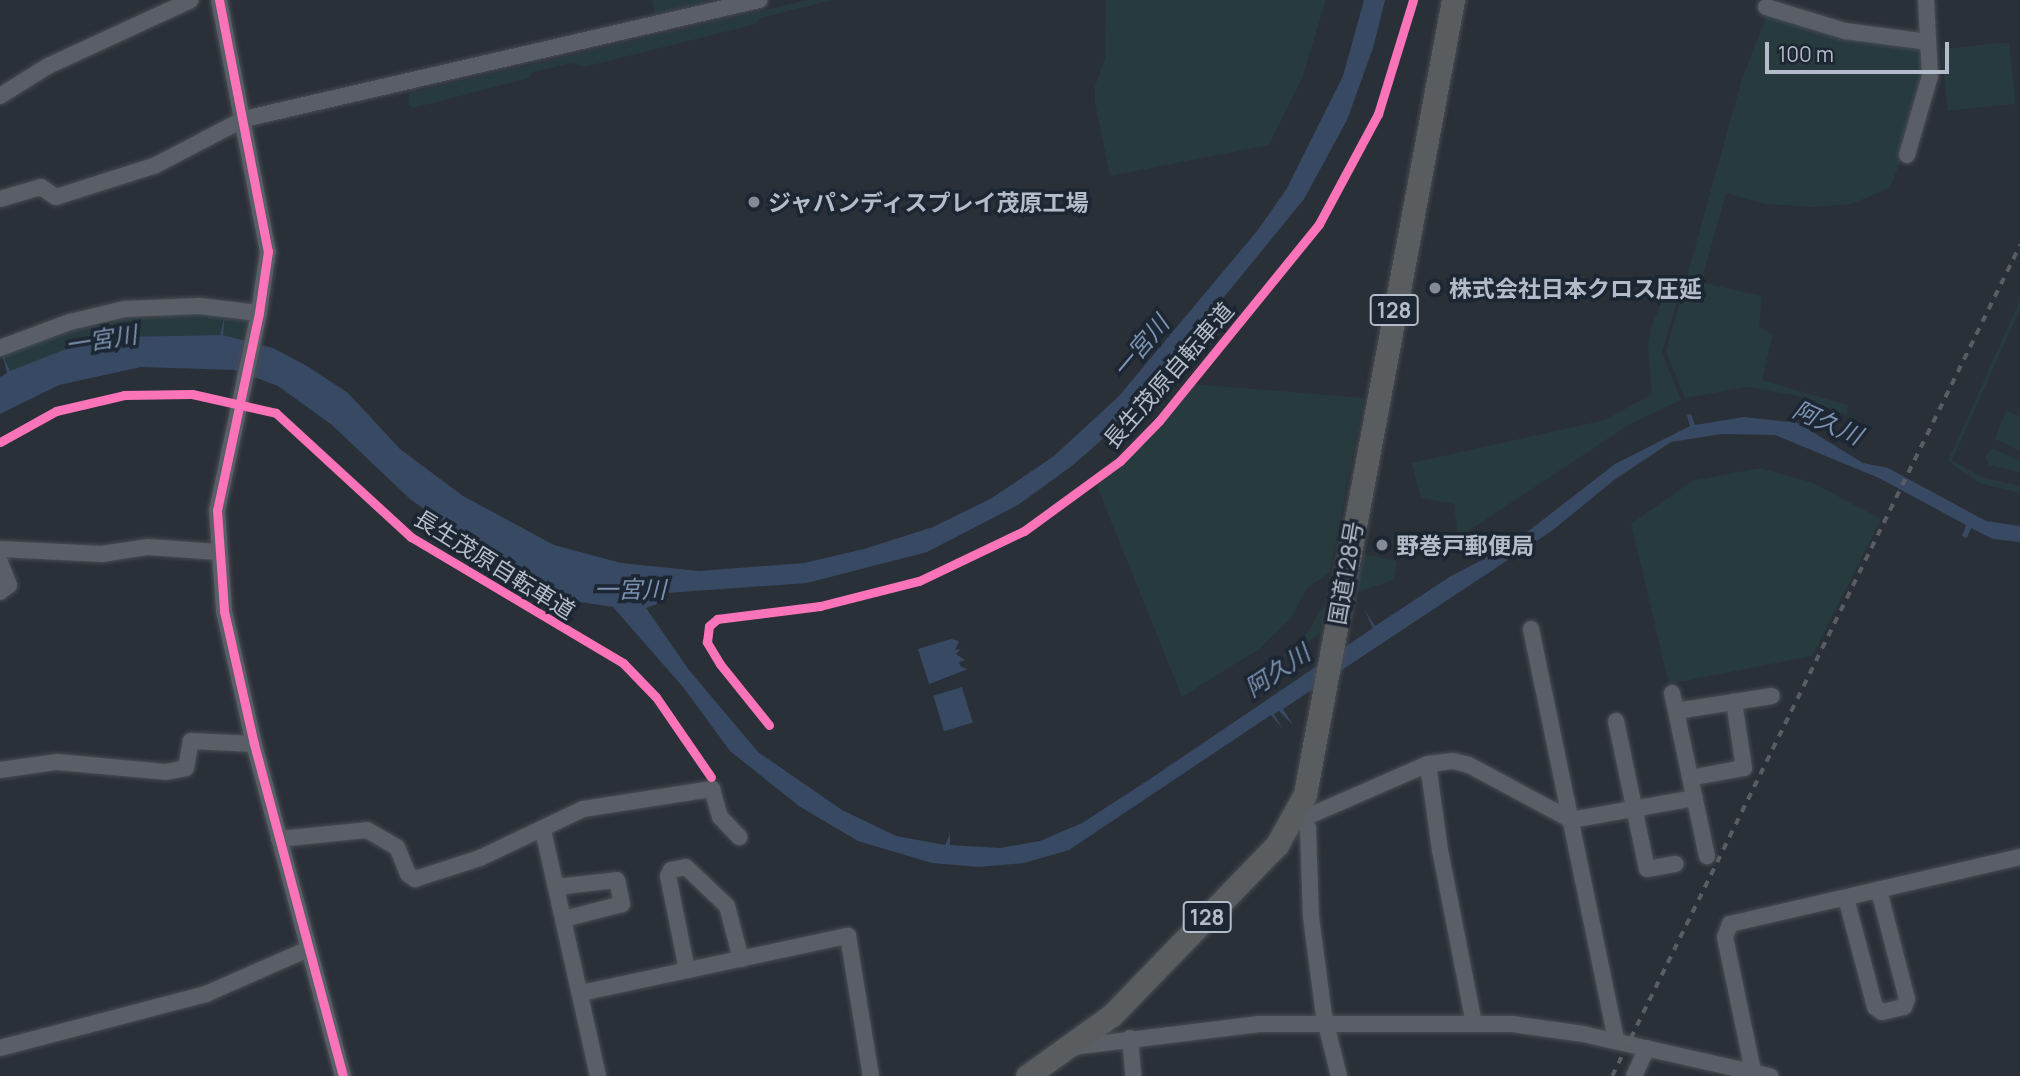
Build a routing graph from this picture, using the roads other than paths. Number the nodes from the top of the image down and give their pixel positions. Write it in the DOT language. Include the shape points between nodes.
graph roads {
  1 [pos="191,0"];
  2 [pos="219,0"];
  3 [pos="760,0"];
  4 [pos="1453,0"];
  5 [pos="1926,0"];
  6 [pos="1766,7"];
  7 [pos="1928,42"];
  8 [pos="0,96"];
  9 [pos="244,119"];
  10 [pos="1907,155"];
  11 [pos="0,199"];
  12 [pos="259,315"];
  13 [pos="0,348"];
  14 [pos="0,550"];
  15 [pos="218,552"];
  16 [pos="0,562"];
  17 [pos="0,592"];
  18 [pos="1531,629"];
  19 [pos="1672,693"];
  20 [pos="1772,696"];
  21 [pos="1734,702"];
  22 [pos="1676,711"];
  23 [pos="1616,721"];
  24 [pos="254,744"];
  25 [pos="1428,764"];
  26 [pos="0,770"];
  27 [pos="1690,778"];
  28 [pos="1695,798"];
  29 [pos="1633,809"];
  30 [pos="1300,816"];
  31 [pos="1571,820"];
  32 [pos="543,830"];
  33 [pos="739,837"];
  34 [pos="279,839"];
  35 [pos="1707,856"];
  36 [pos="2020,857"];
  37 [pos="1676,864"];
  38 [pos="556,887"];
  39 [pos="1879,891"];
  40 [pos="1846,898"];
  41 [pos="564,919"];
  42 [pos="308,949"];
  43 [pos="741,958"];
  44 [pos="687,970"];
  45 [pos="581,993"];
  46 [pos="1326,1023"];
  47 [pos="1474,1023"];
  48 [pos="1130,1038"];
  49 [pos="1616,1041"];
  50 [pos="0,1048"];
  51 [pos="1071,1048"];
  52 [pos="1647,1048"];
  53 [pos="1754,1074"];
  54 [pos="344,1076"];
  55 [pos="598,1076"];
  56 [pos="871,1076"];
  57 [pos="1027,1076"];
  58 [pos="1133,1076"];
  59 [pos="1339,1076"];
  60 [pos="1634,1076"];
  61 [pos="1770,1076"];
  1 -- 8 [label="street" via="48,66"];
  2 -- 9 [label="street"];
  3 -- 9 [label="street"];
  4 -- 30 [label="highway, 国道128号 / 128"];
  5 -- 7 [label="street"];
  6 -- 7 [label="street" via="1845,31"];
  7 -- 10 [label="street" via="1930,76"];
  9 -- 11 [label="street" via="143,169 56,197 41,187"];
  9 -- 12 [label="street" via="268,251"];
  12 -- 13 [label="street" via="187,306 125,309 70,322"];
  12 -- 15 [label="street" via="217,510"];
  14 -- 15 [label="street" via="102,554 148,547"];
  15 -- 24 [label="street" via="231,651"];
  16 -- 17 [label="street" via="9,585"];
  18 -- 31 [label="street"];
  19 -- 22 [label="street"];
  20 -- 21 [label="street"];
  21 -- 22 [label="street"];
  21 -- 27 [label="street" via="1744,768"];
  22 -- 27 [label="street"];
  23 -- 29 [label="street"];
  24 -- 26 [label="street" via="191,741 186,768 166,772 57,762"];
  24 -- 34 [label="street"];
  25 -- 30 [label="street"];
  25 -- 31 [label="street" via="1453,761 1469,765"];
  25 -- 47 [label="street"];
  27 -- 28 [label="street"];
  28 -- 29 [label="street"];
  28 -- 35 [label="street"];
  29 -- 31 [label="street"];
  29 -- 37 [label="street" via="1647,869"];
  30 -- 46 [label="street" via="1308,828 1308,896"];
  30 -- 51 [label="highway, 国道128号 / 128" via="1112,1015"];
  31 -- 49 [label="street"];
  32 -- 33 [label="street" via="583,809 713,782 720,817"];
  32 -- 34 [label="street" via="415,880 397,847 367,830"];
  32 -- 38 [label="street"];
  34 -- 42 [label="street"];
  36 -- 39 [label="street"];
  38 -- 41 [label="street"];
  38 -- 41 [label="street" via="617,880 622,904"];
  39 -- 40 [label="street"];
  39 -- 40 [label="street" via="1907,999 1905,1007 1882,1012 1875,1007"];
  40 -- 53 [label="street" via="1746,919 1727,929"];
  41 -- 45 [label="street"];
  42 -- 50 [label="street" via="206,995"];
  42 -- 54 [label="street"];
  43 -- 44 [label="street"];
  43 -- 44 [label="street" via="727,906 695,871 678,868 668,876"];
  43 -- 56 [label="street" via="848,936"];
  44 -- 45 [label="street"];
  45 -- 55 [label="street"];
  46 -- 47 [label="street"];
  46 -- 48 [label="street" via="1258,1024"];
  46 -- 59 [label="street"];
  47 -- 49 [label="street" via="1548,1028"];
  48 -- 51 [label="street"];
  48 -- 58 [label="street"];
  49 -- 52 [label="street"];
  51 -- 57 [label="highway, 国道128号 / 128"];
  52 -- 53 [label="street"];
  52 -- 60 [label="street"];
  53 -- 61 [label="street"];
}
